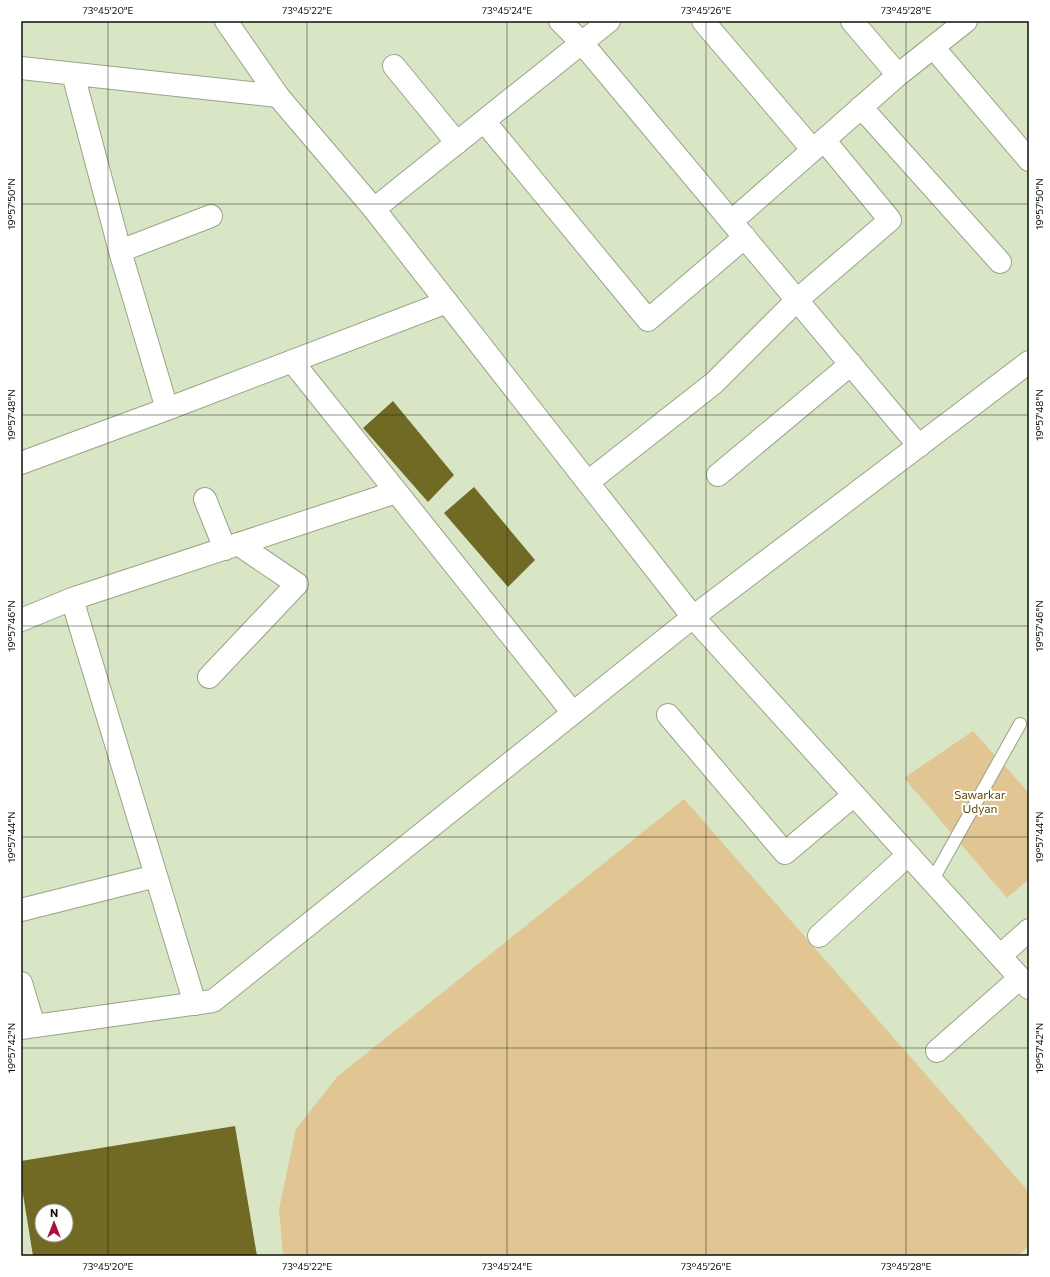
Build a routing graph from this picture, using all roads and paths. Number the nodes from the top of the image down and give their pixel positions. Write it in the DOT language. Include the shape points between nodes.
graph roads {
  1 [pos="226,21"];
  2 [pos="560,21"];
  3 [pos="609,21"];
  4 [pos="703,21"];
  5 [pos="852,21"];
  6 [pos="966,21"];
  7 [pos="582,43"];
  8 [pos="933,47"];
  9 [pos="394,66"];
  10 [pos="21,68"];
  11 [pos="73,74"];
  12 [pos="898,75"];
  13 [pos="278,96"];
  14 [pos="861,107"];
  15 [pos="484,121"];
  16 [pos="457,143"];
  17 [pos="818,145"];
  18 [pos="1029,160"];
  19 [pos="374,209"];
  20 [pos="211,216"];
  21 [pos="738,229"];
  22 [pos="120,251"];
  23 [pos="1000,262"];
  24 [pos="797,300"];
  25 [pos="447,302"];
  26 [pos="292,361"];
  27 [pos="1029,362"];
  28 [pos="851,364"];
  29 [pos="167,409"];
  30 [pos="920,446"];
  31 [pos="21,463"];
  32 [pos="718,475"];
  33 [pos="588,482"];
  34 [pos="396,492"];
  35 [pos="205,499"];
  36 [pos="231,546"];
  37 [pos="72,599"];
  38 [pos="694,617"];
  39 [pos="21,620"];
  40 [pos="209,677"];
  41 [pos="573,713"];
  42 [pos="668,715"];
  43 [pos="1020,724"];
  44 [pos="854,795"];
  45 [pos="908,855"];
  46 [pos="156,876"];
  47 [pos="932,881"];
  48 [pos="21,910"];
  49 [pos="1029,930"];
  50 [pos="819,936"];
  51 [pos="1000,956"];
  52 [pos="21,983"];
  53 [pos="1025,983"];
  54 [pos="196,1004"];
  55 [pos="27,1027"];
  56 [pos="937,1051"];
  1 -- 13 [label="street"];
  2 -- 7 [label="street"];
  3 -- 7 [label="street"];
  4 -- 17 [label="street"];
  5 -- 12 [label="street"];
  6 -- 8 [label="street"];
  7 -- 15 [label="street"];
  7 -- 21 [label="street"];
  8 -- 12 [label="street"];
  8 -- 18 [label="street"];
  9 -- 16 [label="street"];
  10 -- 11 [label="street"];
  11 -- 13 [label="street"];
  11 -- 22 [label="street"];
  12 -- 14 [label="street"];
  13 -- 19 [label="street"];
  14 -- 17 [label="street"];
  14 -- 23 [label="street"];
  15 -- 16 [label="street"];
  15 -- 21 [label="street" via="648,320"];
  16 -- 19 [label="street"];
  17 -- 21 [label="street"];
  17 -- 24 [label="street" via="890,220"];
  19 -- 25 [label="street"];
  20 -- 22 [label="street"];
  21 -- 24 [label="street"];
  22 -- 29 [label="street"];
  24 -- 28 [label="street"];
  24 -- 33 [label="street" via="714,383"];
  25 -- 26 [label="street"];
  25 -- 33 [label="street"];
  26 -- 29 [label="street"];
  26 -- 34 [label="street"];
  27 -- 30 [label="street"];
  28 -- 30 [label="street"];
  28 -- 32 [label="street"];
  29 -- 31 [label="street"];
  30 -- 38 [label="street"];
  33 -- 38 [label="street"];
  34 -- 36 [label="street"];
  34 -- 41 [label="street"];
  35 -- 36 [label="street"];
  36 -- 37 [label="street"];
  36 -- 40 [label="street" via="297,584"];
  37 -- 39 [label="street"];
  37 -- 46 [label="street"];
  38 -- 41 [label="street"];
  38 -- 44 [label="street"];
  41 -- 54 [label="street" via="213,1002"];
  42 -- 44 [label="street" via="785,852"];
  43 -- 47 [label="lane"];
  44 -- 45 [label="street"];
  45 -- 47 [label="street"];
  45 -- 50 [label="street"];
  46 -- 48 [label="street"];
  46 -- 54 [label="street"];
  47 -- 51 [label="street"];
  49 -- 51 [label="street"];
  51 -- 53 [label="street"];
  52 -- 55 [label="street"];
  53 -- 56 [label="street"];
  54 -- 55 [label="street"];
}
